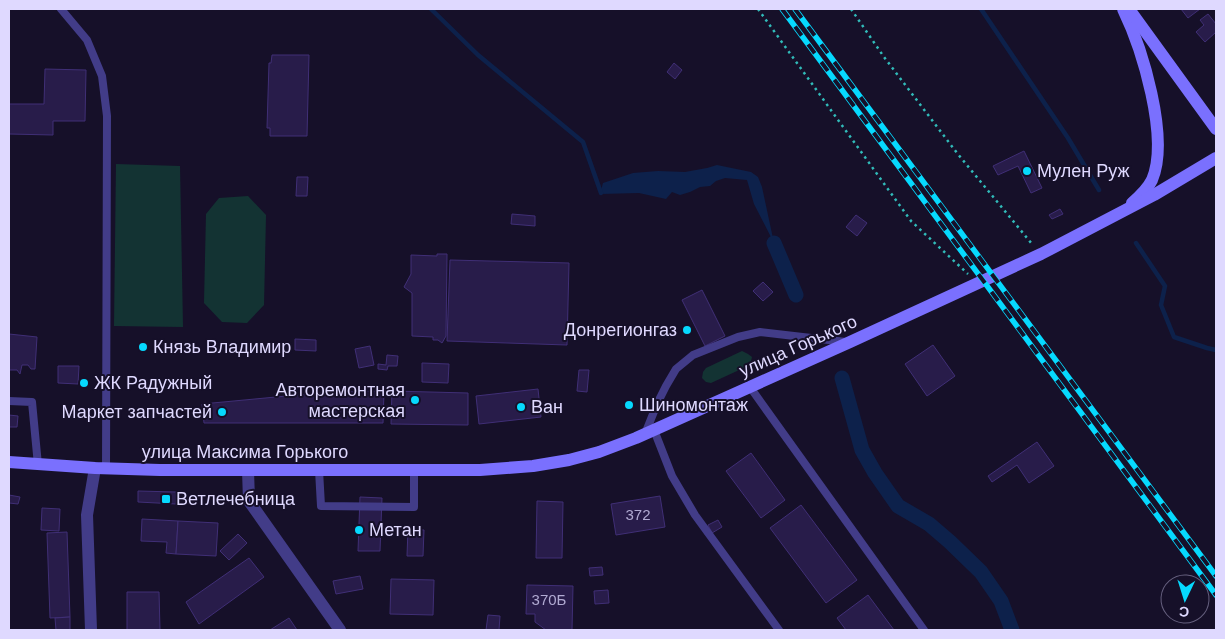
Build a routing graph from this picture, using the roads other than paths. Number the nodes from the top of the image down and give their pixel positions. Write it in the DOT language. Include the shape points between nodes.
graph roads {
  1 [pos="61,9"];
  2 [pos="1123,9"];
  3 [pos="1129,9"];
  4 [pos="1216,130"];
  5 [pos="1216,158"];
  6 [pos="1117,215"];
  7 [pos="850,342"];
  8 [pos="750,387"];
  9 [pos="9,401"];
  10 [pos="649,432"];
  11 [pos="9,462"];
  12 [pos="38,465"];
  13 [pos="100,469"];
  14 [pos="248,470"];
  15 [pos="319,470"];
  16 [pos="414,470"];
  17 [pos="480,470"];
  18 [pos="91,630"];
  19 [pos="340,630"];
  20 [pos="779,630"];
  21 [pos="924,630"];
  1 -- 13 [label="lane" via="87,40 102,76 108,116"];
  2 -- 6 [label="main road" via="1150,86 1157,149 1151,181 1139,197"];
  3 -- 4 [label="main road"];
  5 -- 6 [label="main road"];
  6 -- 7 [label="main road, улица Горького" via="1041,254"];
  7 -- 8 [label="main road, улица Горького"];
  7 -- 10 [label="lane" via="760,332 693,355 676,369 666,386 653,413"];
  8 -- 10 [label="main road, улица Горького"];
  8 -- 21 [label="lane"];
  9 -- 12 [label="lane" via="32,402"];
  10 -- 17 [label="main road, улица Горького" via="569,460"];
  10 -- 20 [label="lane" via="695,515"];
  11 -- 12 [label="main road, улица Максима Горького"];
  12 -- 13 [label="main road, улица Максима Горького"];
  13 -- 14 [label="main road, улица Максима Горького"];
  13 -- 18 [label="street" via="87,515"];
  14 -- 15 [label="main road, улица Максима Горького"];
  14 -- 19 [label="street" via="249,501"];
  15 -- 16 [label="main road, улица Максима Горького"];
  15 -- 16 [label="lane" via="321,506 414,507"];
  16 -- 17 [label="main road, улица Максима Горького"];
}
